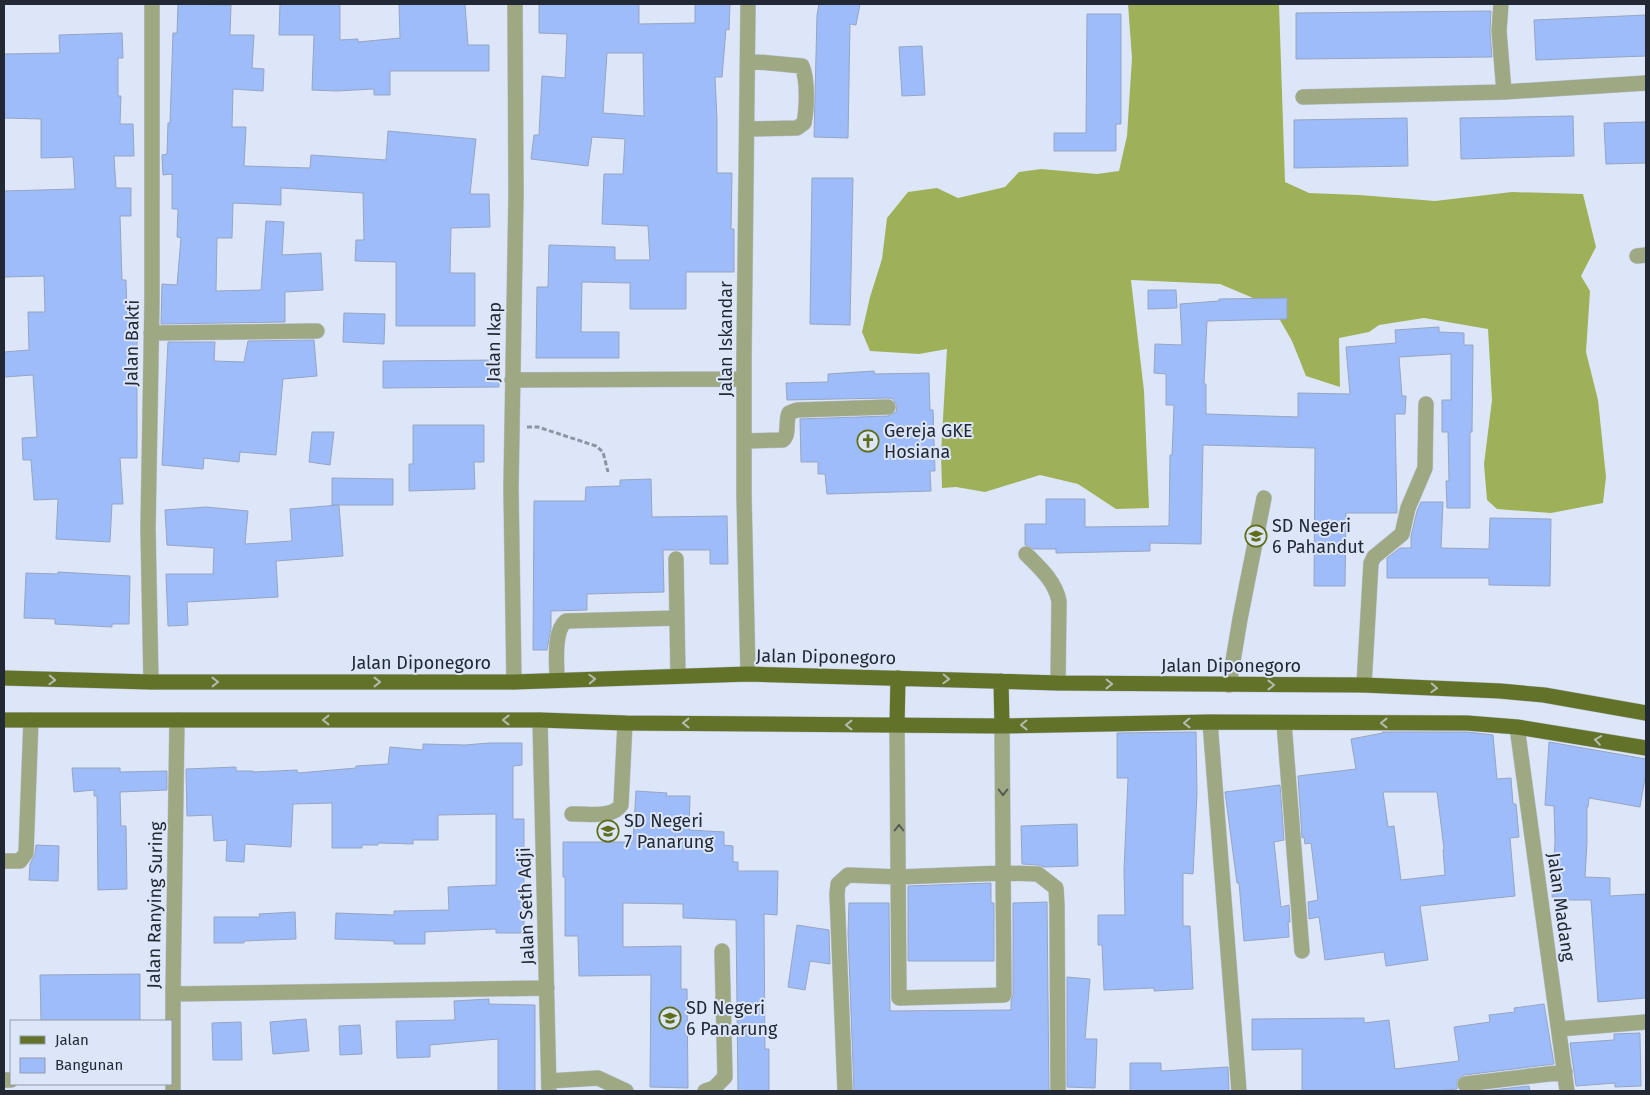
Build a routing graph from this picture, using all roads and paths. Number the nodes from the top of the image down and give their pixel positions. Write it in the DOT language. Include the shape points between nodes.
graph roads {
  1 [pos="152,4"];
  2 [pos="515,4"];
  3 [pos="748,4"];
  4 [pos="1501,4"];
  5 [pos="748,61"];
  6 [pos="1646,83"];
  7 [pos="1504,92"];
  8 [pos="1303,97"];
  9 [pos="746,129"];
  10 [pos="317,332"];
  11 [pos="152,333"];
  12 [pos="744,379"];
  13 [pos="512,380"];
  14 [pos="1426,404"];
  15 [pos="888,407"];
  16 [pos="512,428"];
  17 [pos="744,441"];
  18 [pos="608,472"];
  19 [pos="1264,498"];
  20 [pos="1026,554"];
  21 [pos="676,559"];
  22 [pos="677,618"];
  23 [pos="748,674"];
  24 [pos="678,676"];
  25 [pos="4,678"];
  26 [pos="898,678"];
  27 [pos="557,680"];
  28 [pos="1001,681"];
  29 [pos="150,682"];
  30 [pos="514,682"];
  31 [pos="1058,683"];
  32 [pos="1230,685"];
  33 [pos="1364,685"];
  34 [pos="1646,713"];
  35 [pos="4,720"];
  36 [pos="30,720"];
  37 [pos="177,720"];
  38 [pos="540,720"];
  39 [pos="1210,722"];
  40 [pos="625,723"];
  41 [pos="1284,723"];
  42 [pos="897,725"];
  43 [pos="1002,726"];
  44 [pos="1517,727"];
  45 [pos="1646,748"];
  46 [pos="572,814"];
  47 [pos="4,861"];
  48 [pos="1003,873"];
  49 [pos="899,877"];
  50 [pos="722,951"];
  51 [pos="1302,951"];
  52 [pos="547,988"];
  53 [pos="173,994"];
  54 [pos="1646,1022"];
  55 [pos="1558,1029"];
  56 [pos="1565,1072"];
  57 [pos="173,1082"];
  58 [pos="1465,1084"];
  59 [pos="549,1086"];
  60 [pos="626,1091"];
  61 [pos="705,1091"];
  62 [pos="845,1091"];
  63 [pos="1058,1091"];
  64 [pos="1239,1091"];
  65 [pos="1567,1091"];
  1 -- 11 [label="street, Jalan Bakti"];
  2 -- 13 [label="street, Jalan Ikap" via="516,194"];
  3 -- 5 [label="street, Jalan Iskandar"];
  4 -- 7 [label="street" via="1499,31"];
  5 -- 9 [label="street, Jalan Iskandar"];
  5 -- 9 [label="street" via="802,66 805,73 805,115 804,123 797,128"];
  6 -- 7 [label="street"];
  7 -- 8 [label="street"];
  9 -- 12 [label="street, Jalan Iskandar"];
  10 -- 11 [label="street"];
  11 -- 29 [label="street, Jalan Bakti" via="148,529"];
  12 -- 13 [label="street"];
  12 -- 17 [label="street, Jalan Iskandar"];
  13 -- 16 [label="street, Jalan Ikap"];
  14 -- 33 [label="street" via="1425,468 1408,508 1402,534 1371,563"];
  15 -- 17 [label="street" via="797,410 787,416 787,434 783,440"];
  16 -- 18 [label="path" via="538,427 596,446 603,452"];
  16 -- 30 [label="street, Jalan Ikap"];
  17 -- 23 [label="street, Jalan Iskandar"];
  19 -- 32 [label="street"];
  20 -- 31 [label="street" via="1057,590"];
  21 -- 22 [label="street"];
  22 -- 24 [label="street"];
  22 -- 27 [label="street" via="566,621 558,634"];
  23 -- 24 [label="main road, Jalan Diponegoro"];
  23 -- 26 [label="main road, Jalan Diponegoro"];
  27 -- 24 [label="main road, Jalan Diponegoro, one-way"];
  25 -- 29 [label="main road, Jalan Diponegoro, one-way"];
  26 -- 28 [label="main road, Jalan Diponegoro, one-way"];
  26 -- 42 [label="main road"];
  27 -- 30 [label="main road, Jalan Diponegoro"];
  28 -- 31 [label="main road, Jalan Diponegoro"];
  28 -- 43 [label="main road"];
  29 -- 30 [label="main road, Jalan Diponegoro, one-way"];
  31 -- 32 [label="main road, Jalan Diponegoro, one-way"];
  32 -- 33 [label="main road, Jalan Diponegoro, one-way"];
  33 -- 34 [label="main road, Jalan Diponegoro, one-way" via="1544,695"];
  35 -- 36 [label="main road"];
  36 -- 37 [label="main road"];
  36 -- 47 [label="street" via="26,853 20,861"];
  38 -- 37 [label="main road, one-way"];
  37 -- 53 [label="street, Jalan Ranying Suring"];
  38 -- 40 [label="main road"];
  38 -- 52 [label="street, Jalan Seth Adji"];
  39 -- 41 [label="main road"];
  39 -- 43 [label="main road, one-way"];
  39 -- 64 [label="street"];
  42 -- 40 [label="main road, one-way"];
  40 -- 46 [label="street" via="621,805 611,813"];
  44 -- 41 [label="main road, one-way" via="1467,723"];
  41 -- 51 [label="street"];
  42 -- 43 [label="main road"];
  49 -- 42 [label="street, one-way"];
  43 -- 48 [label="street, one-way"];
  45 -- 44 [label="main road, one-way"];
  44 -- 55 [label="street, Jalan Madang"];
  48 -- 49 [label="street"];
  48 -- 49 [label="street" via="1004,995 899,998"];
  48 -- 63 [label="street" via="1038,874 1056,888"];
  49 -- 62 [label="street" via="848,876 838,884"];
  50 -- 61 [label="street" via="724,1077 714,1088"];
  52 -- 53 [label="street"];
  52 -- 59 [label="street, Jalan Seth Adji"];
  53 -- 57 [label="street, Jalan Ranying Suring"];
  54 -- 55 [label="street"];
  55 -- 56 [label="street, Jalan Madang"];
  56 -- 58 [label="street"];
  56 -- 65 [label="street, Jalan Madang"];
  59 -- 60 [label="street" via="598,1078"];
}
